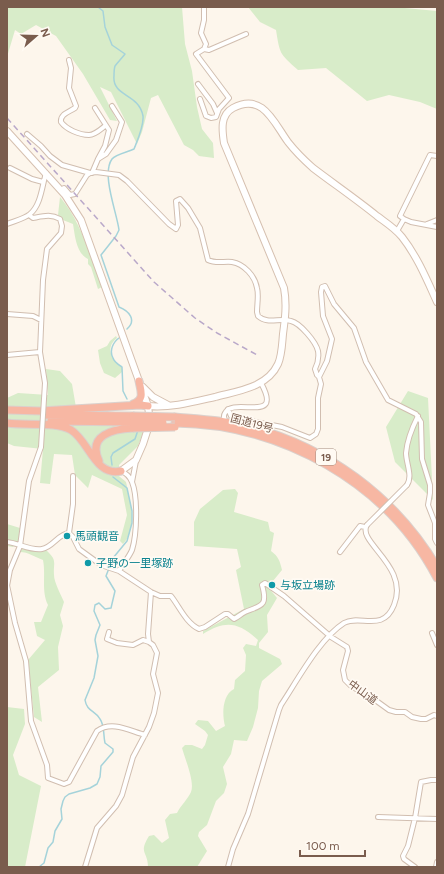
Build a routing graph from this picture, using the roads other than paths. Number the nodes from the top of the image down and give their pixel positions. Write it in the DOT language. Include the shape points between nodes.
graph roads {
  1 [pos="204,7"];
  2 [pos="246,34"];
  3 [pos="204,49"];
  4 [pos="69,60"];
  5 [pos="198,84"];
  6 [pos="200,99"];
  7 [pos="112,106"];
  8 [pos="95,108"];
  9 [pos="216,115"];
  10 [pos="222,122"];
  11 [pos="106,126"];
  12 [pos="7,131"];
  13 [pos="27,134"];
  14 [pos="437,156"];
  15 [pos="98,159"];
  16 [pos="10,168"];
  17 [pos="46,173"];
  18 [pos="91,173"];
  19 [pos="43,182"];
  20 [pos="61,190"];
  21 [pos="30,214"];
  22 [pos="404,219"];
  23 [pos="437,220"];
  24 [pos="7,224"];
  25 [pos="426,224"];
  26 [pos="437,227"];
  27 [pos="397,231"];
  28 [pos="437,302"];
  29 [pos="7,314"];
  30 [pos="41,320"];
  31 [pos="285,320"];
  32 [pos="40,352"];
  33 [pos="7,355"];
  34 [pos="319,377"];
  35 [pos="139,381"];
  36 [pos="261,383"];
  37 [pos="129,406"];
  38 [pos="148,406"];
  39 [pos="173,406"];
  40 [pos="228,409"];
  41 [pos="7,412"];
  42 [pos="418,416"];
  43 [pos="7,422"];
  44 [pos="133,422"];
  45 [pos="175,422"];
  46 [pos="226,422"];
  47 [pos="146,437"];
  48 [pos="136,460"];
  49 [pos="101,465"];
  50 [pos="121,471"];
  51 [pos="73,476"];
  52 [pos="132,482"];
  53 [pos="366,526"];
  54 [pos="69,533"];
  55 [pos="7,542"];
  56 [pos="437,543"];
  57 [pos="20,546"];
  58 [pos="340,552"];
  59 [pos="437,567"];
  60 [pos="119,571"];
  61 [pos="437,578"];
  62 [pos="7,585"];
  63 [pos="151,592"];
  64 [pos="109,632"];
  65 [pos="432,633"];
  66 [pos="330,636"];
  67 [pos="149,642"];
  68 [pos="437,645"];
  69 [pos="437,716"];
  70 [pos="145,735"];
  71 [pos="437,780"];
  72 [pos="378,817"];
  73 [pos="415,818"];
  74 [pos="437,819"];
  75 [pos="437,862"];
  76 [pos="85,867"];
  77 [pos="228,867"];
  78 [pos="415,867"];
  79 [pos="436,867"];
  1 -- 3 [label="street" via="201,33 206,44"];
  2 -- 3 [label="street" via="209,50"];
  3 -- 9 [label="street" via="196,54 229,98"];
  4 -- 11 [label="street" via="69,88 76,106 63,115 60,122 69,130 89,135"];
  5 -- 9 [label="street" via="213,104"];
  6 -- 9 [label="street" via="206,116 211,118"];
  7 -- 15 [label="street" via="122,122 116,140 106,154"];
  8 -- 11 [label="street"];
  9 -- 10 [label="street"];
  10 -- 27 [label="street" via="225,115 237,106 258,105 267,112 297,153 312,167"];
  10 -- 31 [label="street" via="224,143 284,288"];
  11 -- 15 [label="street" via="109,130"];
  12 -- 17 [label="street"];
  13 -- 18 [label="street" via="62,165"];
  14 -- 22 [label="street" via="430,155 400,216"];
  15 -- 18 [label="street"];
  16 -- 19 [label="street"];
  17 -- 19 [label="street"];
  17 -- 20 [label="street"];
  18 -- 20 [label="street" via="74,194 70,195 64,188"];
  18 -- 31 [label="street" via="116,174 123,177 176,229 176,201 180,199 200,228 208,260 213,263 230,262 242,265 256,286 258,316 266,320"];
  19 -- 21 [label="street" via="39,199"];
  20 -- 35 [label="street" via="86,230"];
  21 -- 24 [label="street"];
  21 -- 30 [label="street" via="34,218 55,216 60,219 62,226 62,233 47,249"];
  22 -- 25 [label="street"];
  22 -- 27 [label="street"];
  23 -- 25 [label="street"];
  25 -- 26 [label="street"];
  27 -- 28 [label="street" via="413,254"];
  29 -- 30 [label="street" via="33,316"];
  30 -- 32 [label="street"];
  31 -- 34 [label="street" via="296,323 317,346 315,369"];
  31 -- 36 [label="street" via="278,363 272,374"];
  32 -- 33 [label="street"];
  32 -- 57 [label="street, bridge" via="45,383 41,447 29,482"];
  34 -- 40 [label="street" via="321,384 318,398 318,429 310,438 282,427 236,418"];
  34 -- 42 [label="street" via="327,361 332,339 323,316 321,292 324,286 334,304 354,328 366,362 388,400"];
  35 -- 37 [label="highway" via="142,394 140,400"];
  35 -- 38 [label="street"];
  35 -- 39 [label="street" via="153,397"];
  36 -- 39 [label="street" via="243,390"];
  36 -- 40 [label="street" via="267,397 263,406 233,406"];
  37 -- 38 [label="highway, 19"];
  37 -- 41 [label="highway, 19"];
  38 -- 39 [label="street"];
  38 -- 47 [label="street" via="150,422"];
  39 -- 47 [label="street" via="155,414"];
  40 -- 46 [label="street" via="224,415"];
  41 -- 44 [label="highway, 国道19号 / 19"];
  42 -- 53 [label="street, bridge" via="410,434 406,453 409,479 407,485"];
  42 -- 56 [label="street" via="422,459 430,485 428,505 435,523"];
  43 -- 44 [label="highway, 国道19号 / 19"];
  43 -- 49 [label="highway, 19" via="18,425 58,425 66,428 76,434"];
  44 -- 45 [label="highway, 国道19号 / 19, bridge"];
  44 -- 45 [label="highway, 19, bridge"];
  44 -- 49 [label="highway, 19" via="101,437 96,449"];
  45 -- 46 [label="highway, 国道19号 / 19"];
  45 -- 61 [label="highway, 国道19号 / 19" via="250,433 281,442 326,464 375,499 394,518 417,545"];
  46 -- 59 [label="highway, 国道19号 / 19" via="281,436 320,454 364,482 392,507"];
  47 -- 48 [label="street"];
  48 -- 50 [label="street"];
  48 -- 52 [label="street"];
  49 -- 50 [label="highway" via="107,470"];
  50 -- 52 [label="street"];
  51 -- 54 [label="street"];
  52 -- 60 [label="street" via="136,511 134,542"];
  53 -- 58 [label="street" via="360,526"];
  53 -- 66 [label="street" via="367,538 394,574 398,588 394,607 381,620 350,620"];
  54 -- 57 [label="street" via="42,549"];
  54 -- 60 [label="street" via="83,553 100,565"];
  55 -- 57 [label="street"];
  57 -- 62 [label="street"];
  60 -- 63 [label="street"];
  62 -- 70 [label="street" via="26,661 31,721 47,765 48,778 64,784 69,782 101,728 115,726"];
  63 -- 66 [label="street, 中山道" via="171,596 195,627 201,629 225,614 234,619 258,608 265,596 262,585 264,583 284,596"];
  63 -- 67 [label="street"];
  64 -- 67 [label="street" via="107,639 117,643 133,645 143,640"];
  65 -- 68 [label="street"];
  66 -- 69 [label="street, 中山道" via="348,649 343,670 345,680 351,686 389,710 405,712 421,719"];
  66 -- 77 [label="street" via="313,656 279,710 248,814"];
  67 -- 70 [label="street" via="157,653 154,674 158,693 154,713"];
  70 -- 76 [label="street" via="133,757 122,795 97,828"];
  71 -- 73 [label="street" via="420,782"];
  72 -- 73 [label="street"];
  73 -- 74 [label="street"];
  73 -- 78 [label="street" via="403,856"];
  75 -- 79 [label="street"];
}
